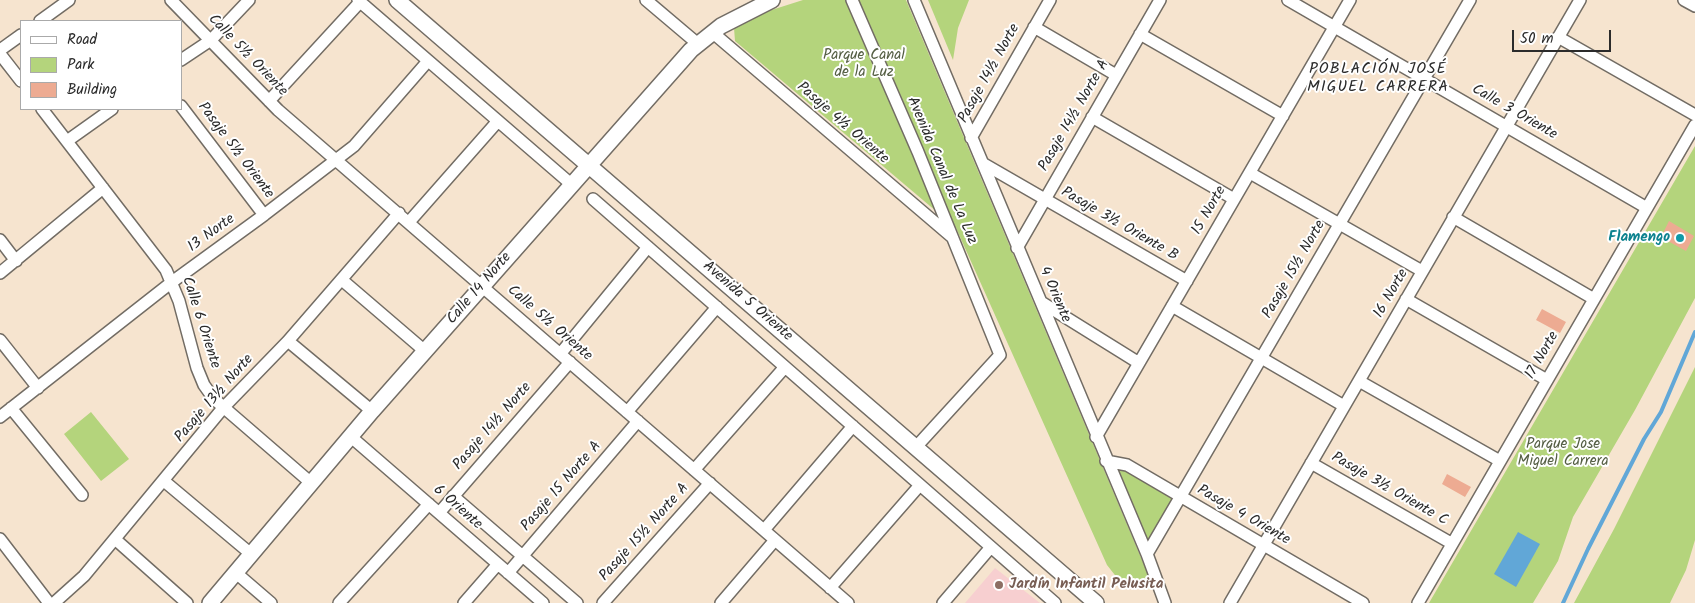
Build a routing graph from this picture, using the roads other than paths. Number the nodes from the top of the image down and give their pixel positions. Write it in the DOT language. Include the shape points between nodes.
graph roads {
  1 [pos="69,0"];
  2 [pos="171,0"];
  3 [pos="249,0"];
  4 [pos="397,0"];
  5 [pos="646,0"];
  6 [pos="772,0"];
  7 [pos="852,0"];
  8 [pos="914,0"];
  9 [pos="1050,0"];
  10 [pos="1160,0"];
  11 [pos="1288,0"];
  12 [pos="1350,0"];
  13 [pos="1470,0"];
  14 [pos="1580,0"];
  15 [pos="1684,0"];
  16 [pos="359,1"];
  17 [pos="1695,6"];
  18 [pos="41,20"];
  19 [pos="1034,27"];
  20 [pos="1335,27"];
  21 [pos="712,32"];
  22 [pos="1140,34"];
  23 [pos="20,36"];
  24 [pos="1558,37"];
  25 [pos="211,40"];
  26 [pos="698,44"];
  27 [pos="0,52"];
  28 [pos="182,59"];
  29 [pos="428,61"];
  30 [pos="1116,75"];
  31 [pos="1424,78"];
  32 [pos="20,80"];
  33 [pos="269,101"];
  34 [pos="182,107"];
  35 [pos="43,110"];
  36 [pos="111,110"];
  37 [pos="1695,115"];
  38 [pos="1283,116"];
  39 [pos="1092,117"];
  40 [pos="498,121"];
  41 [pos="1695,125"];
  42 [pos="1506,126"];
  43 [pos="971,138"];
  44 [pos="67,141"];
  45 [pos="335,159"];
  46 [pos="984,164"];
  47 [pos="588,165"];
  48 [pos="1250,173"];
  49 [pos="571,184"];
  50 [pos="103,188"];
  51 [pos="593,199"];
  52 [pos="1044,199"];
  53 [pos="1234,199"];
  54 [pos="1647,208"];
  55 [pos="398,213"];
  56 [pos="264,215"];
  57 [pos="1453,217"];
  58 [pos="409,222"];
  59 [pos="1339,224"];
  60 [pos="953,238"];
  61 [pos="0,240"];
  62 [pos="648,247"];
  63 [pos="1017,248"];
  64 [pos="16,261"];
  65 [pos="1422,271"];
  66 [pos="0,273"];
  67 [pos="342,280"];
  68 [pos="172,282"];
  69 [pos="1187,282"];
  70 [pos="482,286"];
  71 [pos="1594,299"];
  72 [pos="1406,300"];
  73 [pos="1041,302"];
  74 [pos="1172,306"];
  75 [pos="717,307"];
  76 [pos="0,340"];
  77 [pos="288,341"];
  78 [pos="426,352"];
  79 [pos="561,353"];
  80 [pos="1261,358"];
  81 [pos="570,362"];
  82 [pos="1139,363"];
  83 [pos="785,367"];
  84 [pos="1547,380"];
  85 [pos="1359,381"];
  86 [pos="38,388"];
  87 [pos="1344,406"];
  88 [pos="11,408"];
  89 [pos="223,408"];
  90 [pos="372,411"];
  91 [pos="627,412"];
  92 [pos="0,417"];
  93 [pos="638,421"];
  94 [pos="853,426"];
  95 [pos="350,436"];
  96 [pos="1096,437"];
  97 [pos="916,447"];
  98 [pos="1106,461"];
  99 [pos="1500,461"];
  100 [pos="1311,463"];
  101 [pos="694,470"];
  102 [pos="164,481"];
  103 [pos="310,482"];
  104 [pos="710,483"];
  105 [pos="920,485"];
  106 [pos="82,495"];
  107 [pos="453,496"];
  108 [pos="1180,496"];
  109 [pos="429,504"];
  110 [pos="439,513"];
  111 [pos="764,530"];
  112 [pos="0,539"];
  113 [pos="116,540"];
  114 [pos="775,540"];
  115 [pos="1451,543"];
  116 [pos="1264,545"];
  117 [pos="991,547"];
  118 [pos="251,554"];
  119 [pos="1147,554"];
  120 [pos="522,556"];
  121 [pos="498,564"];
  122 [pos="235,572"];
  123 [pos="508,573"];
  124 [pos="830,588"];
  125 [pos="844,602"];
  126 [pos="49,603"];
  127 [pos="54,603"];
  128 [pos="187,603"];
  129 [pos="210,603"];
  130 [pos="271,603"];
  131 [pos="339,603"];
  132 [pos="464,603"];
  133 [pos="544,603"];
  134 [pos="577,603"];
  135 [pos="603,603"];
  136 [pos="721,603"];
  137 [pos="944,603"];
  138 [pos="1055,603"];
  139 [pos="1096,603"];
  140 [pos="1165,603"];
  141 [pos="1230,603"];
  142 [pos="1363,603"];
  143 [pos="1418,603"];
  1 -- 18 [label="street"];
  2 -- 25 [label="street, Calle 5½ Oriente"];
  3 -- 25 [label="street"];
  4 -- 47 [label="street, Avenida 5 Oriente"];
  5 -- 26 [label="street"];
  6 -- 21 [label="street, Calle 14 Norte" via="738,15"];
  7 -- 60 [label="street, Avenida Canal de La Luz"];
  8 -- 43 [label="street, 4 Oriente"];
  9 -- 19 [label="street, Pasaje 14½ Norte"];
  10 -- 22 [label="street, Pasaje 14½ Norte A"];
  11 -- 20 [label="street, Calle 3 Oriente"];
  12 -- 20 [label="street, 15 Norte"];
  13 -- 31 [label="street, Pasaje 15½ Norte"];
  14 -- 24 [label="street, 16 Norte"];
  15 -- 17 [label="street"];
  16 -- 29 [label="street"];
  16 -- 33 [label="street"];
  19 -- 30 [label="street"];
  19 -- 43 [label="street, Pasaje 14½ Norte"];
  20 -- 31 [label="street, Calle 3 Oriente"];
  20 -- 38 [label="street, 15 Norte"];
  21 -- 26 [label="street, Calle 14 Norte"];
  21 -- 60 [label="street, Pasaje 4½ Oriente"];
  22 -- 30 [label="street, Pasaje 14½ Norte A"];
  22 -- 38 [label="street"];
  23 -- 27 [label="street"];
  24 -- 37 [label="street"];
  24 -- 42 [label="street, 16 Norte"];
  25 -- 28 [label="street"];
  25 -- 33 [label="street, Calle 5½ Oriente"];
  26 -- 47 [label="street, Calle 14 Norte"];
  27 -- 32 [label="street"];
  29 -- 40 [label="street"];
  29 -- 45 [label="street, 13 Norte" via="354,146"];
  30 -- 39 [label="street, Pasaje 14½ Norte A"];
  31 -- 42 [label="street, Calle 3 Oriente"];
  31 -- 59 [label="street, Pasaje 15½ Norte"];
  33 -- 45 [label="street, Calle 5½ Oriente"];
  34 -- 56 [label="street, Pasaje 5½ Oriente"];
  35 -- 44 [label="street, Calle 6 Oriente"];
  36 -- 44 [label="street"];
  38 -- 48 [label="street, 15 Norte"];
  39 -- 52 [label="street, Pasaje 14½ Norte A"];
  39 -- 53 [label="street"];
  40 -- 49 [label="street"];
  40 -- 58 [label="street"];
  41 -- 54 [label="street, 17 Norte"];
  42 -- 54 [label="street, Calle 3 Oriente"];
  42 -- 57 [label="street, 16 Norte"];
  43 -- 46 [label="street, 4 Oriente"];
  44 -- 50 [label="street, Calle 6 Oriente"];
  45 -- 55 [label="street, Calle 5½ Oriente"];
  45 -- 56 [label="street, 13 Norte"];
  46 -- 52 [label="street, Pasaje 3½ Oriente B"];
  46 -- 63 [label="street, 4 Oriente"];
  47 -- 49 [label="street, Calle 14 Norte"];
  47 -- 97 [label="street, Avenida 5 Oriente"];
  48 -- 53 [label="street, 15 Norte"];
  48 -- 59 [label="street"];
  49 -- 70 [label="street, Calle 14 Norte"];
  50 -- 64 [label="street"];
  50 -- 68 [label="street, Calle 6 Oriente" via="160,261"];
  51 -- 62 [label="street"];
  52 -- 63 [label="street, Pasaje 14½ Norte A"];
  52 -- 69 [label="street, Pasaje 3½ Oriente B"];
  53 -- 69 [label="street, 15 Norte"];
  54 -- 71 [label="street, 17 Norte"];
  55 -- 58 [label="street, Calle 5½ Oriente"];
  55 -- 67 [label="street, Pasaje 13½ Norte"];
  56 -- 68 [label="street, 13 Norte"];
  57 -- 65 [label="street, 16 Norte"];
  57 -- 71 [label="street"];
  58 -- 70 [label="street, Calle 5½ Oriente"];
  59 -- 65 [label="street"];
  59 -- 80 [label="street, Pasaje 15½ Norte"];
  60 -- 97 [label="street, Avenida Canal de La Luz" via="1000,354"];
  61 -- 64 [label="street"];
  62 -- 75 [label="street"];
  62 -- 79 [label="street"];
  63 -- 73 [label="street, 4 Oriente"];
  64 -- 66 [label="street"];
  65 -- 72 [label="street, 16 Norte"];
  67 -- 77 [label="street, Pasaje 13½ Norte"];
  67 -- 78 [label="street"];
  68 -- 86 [label="street, 13 Norte"];
  68 -- 89 [label="street, Calle 6 Oriente" via="197,368 204,385"];
  69 -- 74 [label="street, 15 Norte"];
  70 -- 78 [label="street, Calle 14 Norte"];
  70 -- 79 [label="street, Calle 5½ Oriente"];
  71 -- 84 [label="street, 17 Norte"];
  72 -- 84 [label="street"];
  72 -- 85 [label="street, 16 Norte"];
  73 -- 82 [label="street"];
  73 -- 96 [label="street, 4 Oriente"];
  74 -- 80 [label="street"];
  74 -- 82 [label="street, 15 Norte"];
  75 -- 83 [label="street"];
  75 -- 91 [label="street"];
  76 -- 86 [label="street"];
  77 -- 89 [label="street, Pasaje 13½ Norte"];
  77 -- 90 [label="street"];
  78 -- 90 [label="street, Calle 14 Norte"];
  79 -- 81 [label="street, Calle 5½ Oriente"];
  80 -- 87 [label="street"];
  80 -- 108 [label="street, Pasaje 15½ Norte"];
  81 -- 91 [label="street, Calle 5½ Oriente"];
  81 -- 107 [label="street, Pasaje 14½ Norte"];
  82 -- 96 [label="street, 15 Norte"];
  83 -- 94 [label="street"];
  83 -- 101 [label="street, Pasaje 15½ Norte A"];
  84 -- 99 [label="street, 17 Norte"];
  85 -- 87 [label="street, 16 Norte"];
  85 -- 99 [label="street"];
  86 -- 88 [label="street, 13 Norte"];
  87 -- 100 [label="street, 16 Norte"];
  88 -- 92 [label="street, 13 Norte"];
  88 -- 106 [label="street"];
  89 -- 102 [label="street, Pasaje 13½ Norte"];
  89 -- 103 [label="street, Calle 6 Oriente"];
  90 -- 95 [label="street, Calle 14 Norte"];
  91 -- 93 [label="street, Calle 5½ Oriente"];
  93 -- 101 [label="street, Calle 5½ Oriente"];
  93 -- 120 [label="street, Pasaje 15 Norte A"];
  94 -- 105 [label="street"];
  94 -- 111 [label="street"];
  95 -- 103 [label="street, Calle 14 Norte"];
  95 -- 109 [label="street, 6 Oriente"];
  96 -- 98 [label="street, 4 Oriente"];
  97 -- 139 [label="street, Avenida 5 Oriente"];
  98 -- 108 [label="street, Pasaje 4 Oriente" via="1127,465"];
  98 -- 119 [label="street, 4 Oriente"];
  99 -- 115 [label="street, 17 Norte"];
  100 -- 115 [label="street, Pasaje 3½ Oriente C"];
  100 -- 116 [label="street, 16 Norte"];
  101 -- 104 [label="street, Calle 5½ Oriente"];
  102 -- 113 [label="street, Pasaje 13½ Norte"];
  102 -- 118 [label="street"];
  103 -- 118 [label="street, Calle 14 Norte"];
  104 -- 111 [label="street, Calle 5½ Oriente"];
  104 -- 135 [label="street, Pasaje 15½ Norte A"];
  105 -- 117 [label="street"];
  105 -- 124 [label="street"];
  107 -- 110 [label="street, Pasaje 14½ Norte"];
  107 -- 120 [label="street, 6 Oriente"];
  108 -- 116 [label="street, Pasaje 4 Oriente"];
  108 -- 119 [label="street, Pasaje 15½ Norte"];
  109 -- 110 [label="street, 6 Oriente"];
  109 -- 131 [label="street"];
  110 -- 121 [label="street, 6 Oriente"];
  111 -- 114 [label="street, Calle 5½ Oriente"];
  112 -- 126 [label="street"];
  113 -- 127 [label="street, Pasaje 13½ Norte" via="76,586"];
  113 -- 128 [label="street"];
  114 -- 124 [label="street, Calle 5½ Oriente"];
  114 -- 136 [label="street"];
  115 -- 143 [label="street, 17 Norte"];
  116 -- 141 [label="street, 16 Norte"];
  116 -- 142 [label="street, Pasaje 4 Oriente"];
  117 -- 137 [label="street"];
  117 -- 138 [label="street"];
  118 -- 122 [label="street, Calle 14 Norte"];
  119 -- 140 [label="street, 4 Oriente"];
  120 -- 123 [label="street, Pasaje 15 Norte A"];
  120 -- 134 [label="street, 6 Oriente"];
  121 -- 123 [label="street, 6 Oriente"];
  121 -- 132 [label="street"];
  122 -- 129 [label="street, Calle 14 Norte"];
  122 -- 130 [label="street"];
  123 -- 133 [label="street, 6 Oriente"];
  124 -- 125 [label="street, Calle 5½ Oriente"];
}
